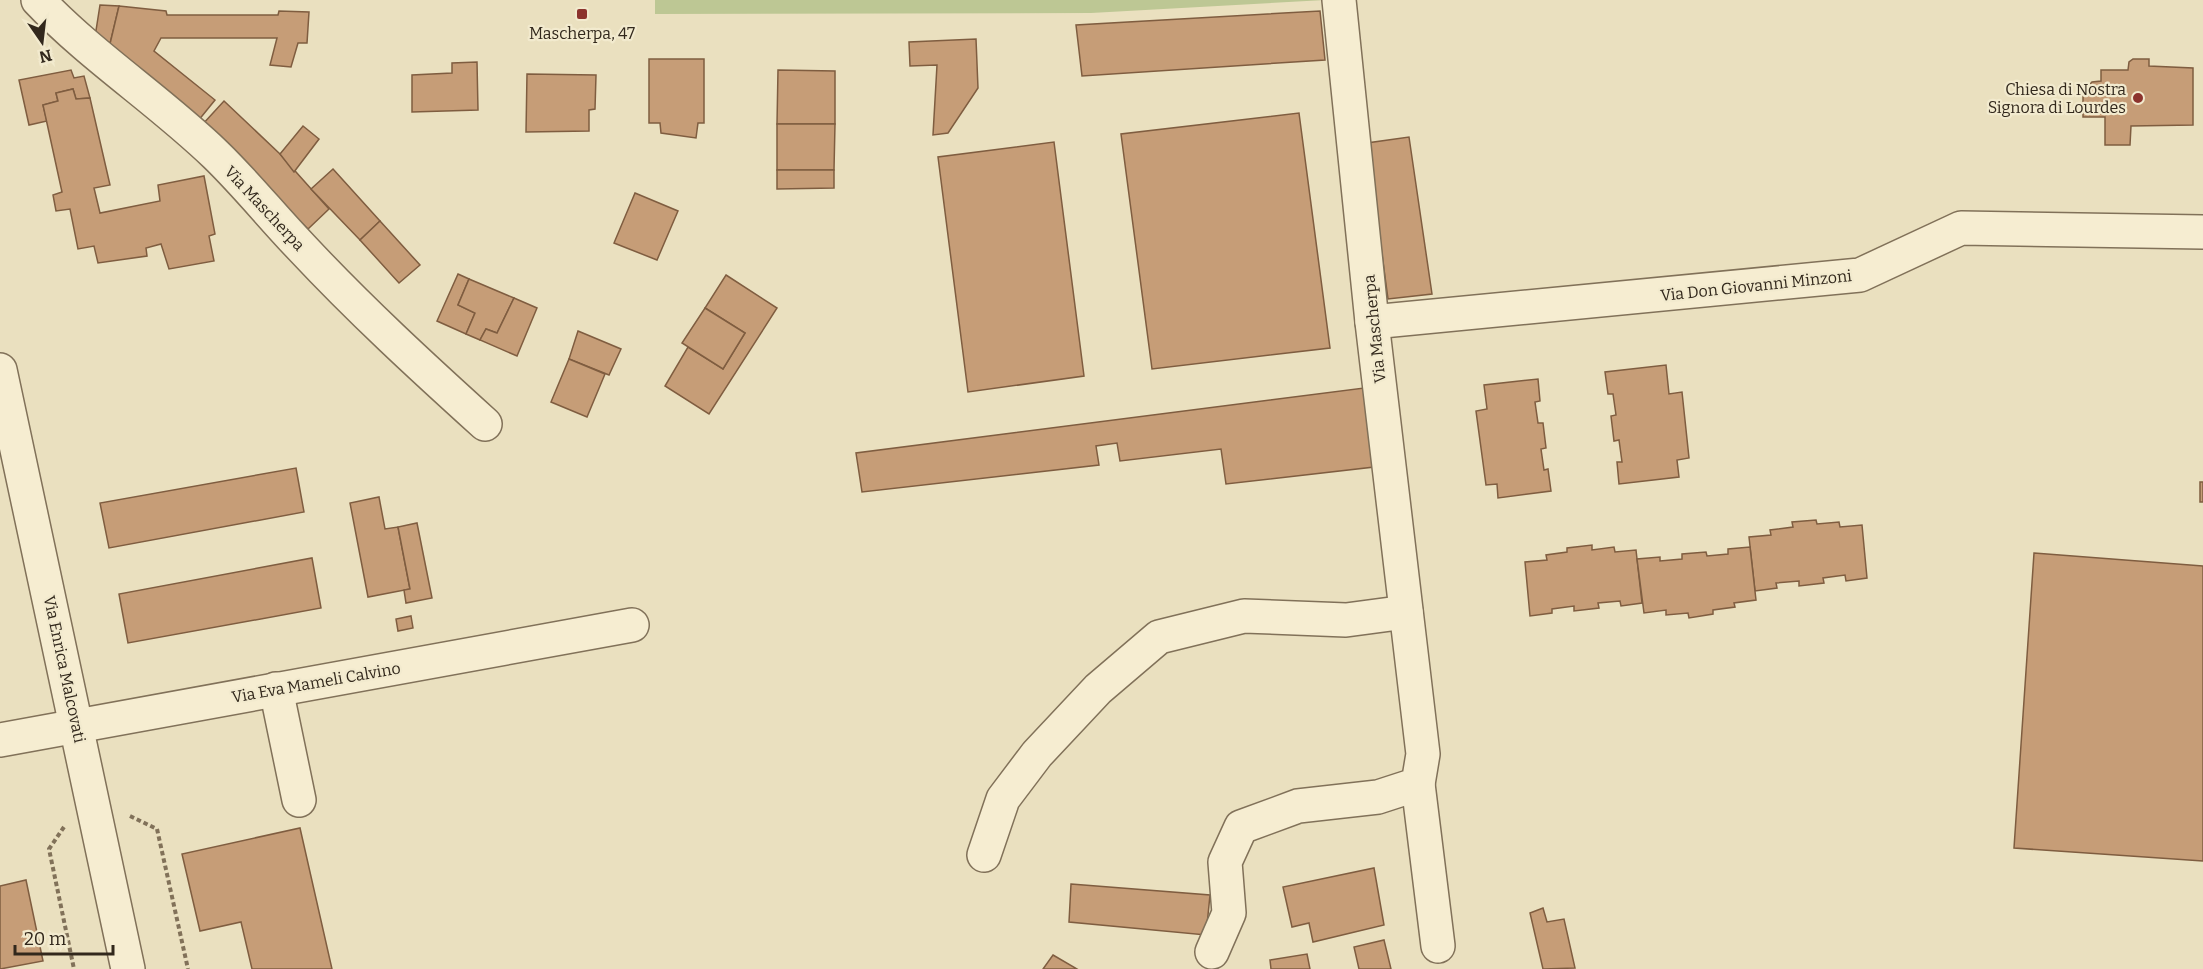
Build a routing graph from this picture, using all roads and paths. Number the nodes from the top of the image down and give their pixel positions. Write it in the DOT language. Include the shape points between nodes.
graph roads {
  1 [pos="38,0"];
  2 [pos="1339,0"];
  3 [pos="2203,232"];
  4 [pos="1372,322"];
  5 [pos="0,370"];
  6 [pos="485,424"];
  7 [pos="1406,612"];
  8 [pos="632,625"];
  9 [pos="276,689"];
  10 [pos="76,725"];
  11 [pos="0,740"];
  12 [pos="1418,784"];
  13 [pos="299,800"];
  14 [pos="126,808"];
  15 [pos="63,821"];
  16 [pos="984,855"];
  17 [pos="1438,946"];
  18 [pos="1212,952"];
  19 [pos="74,969"];
  20 [pos="128,969"];
  21 [pos="188,969"];
  1 -- 6 [label="street, Via Mascherpa" via="69,33 217,156 399,346"];
  2 -- 4 [label="street, Via Mascherpa"];
  3 -- 4 [label="street, Via Don Giovanni Minzoni" via="1961,228 1860,275"];
  4 -- 7 [label="street, Via Mascherpa"];
  5 -- 10 [label="street, Via Enrica Malcovati"];
  7 -- 12 [label="street, Via Mascherpa" via="1423,754"];
  7 -- 16 [label="street" via="1346,620 1244,616 1159,637 1098,688 1037,754 1003,799"];
  8 -- 9 [label="street, Via Eva Mameli Calvino"];
  9 -- 10 [label="street, Via Eva Mameli Calvino"];
  9 -- 13 [label="street"];
  10 -- 11 [label="street, Via Eva Mameli Calvino"];
  10 -- 20 [label="street, Via Enrica Malcovati"];
  12 -- 17 [label="street, Via Mascherpa"];
  12 -- 18 [label="street" via="1378,798 1298,806 1241,827 1225,861 1229,913"];
  14 -- 21 [label="path" via="138,822 157,829"];
  15 -- 19 [label="path" via="64,827 49,849"];
}
